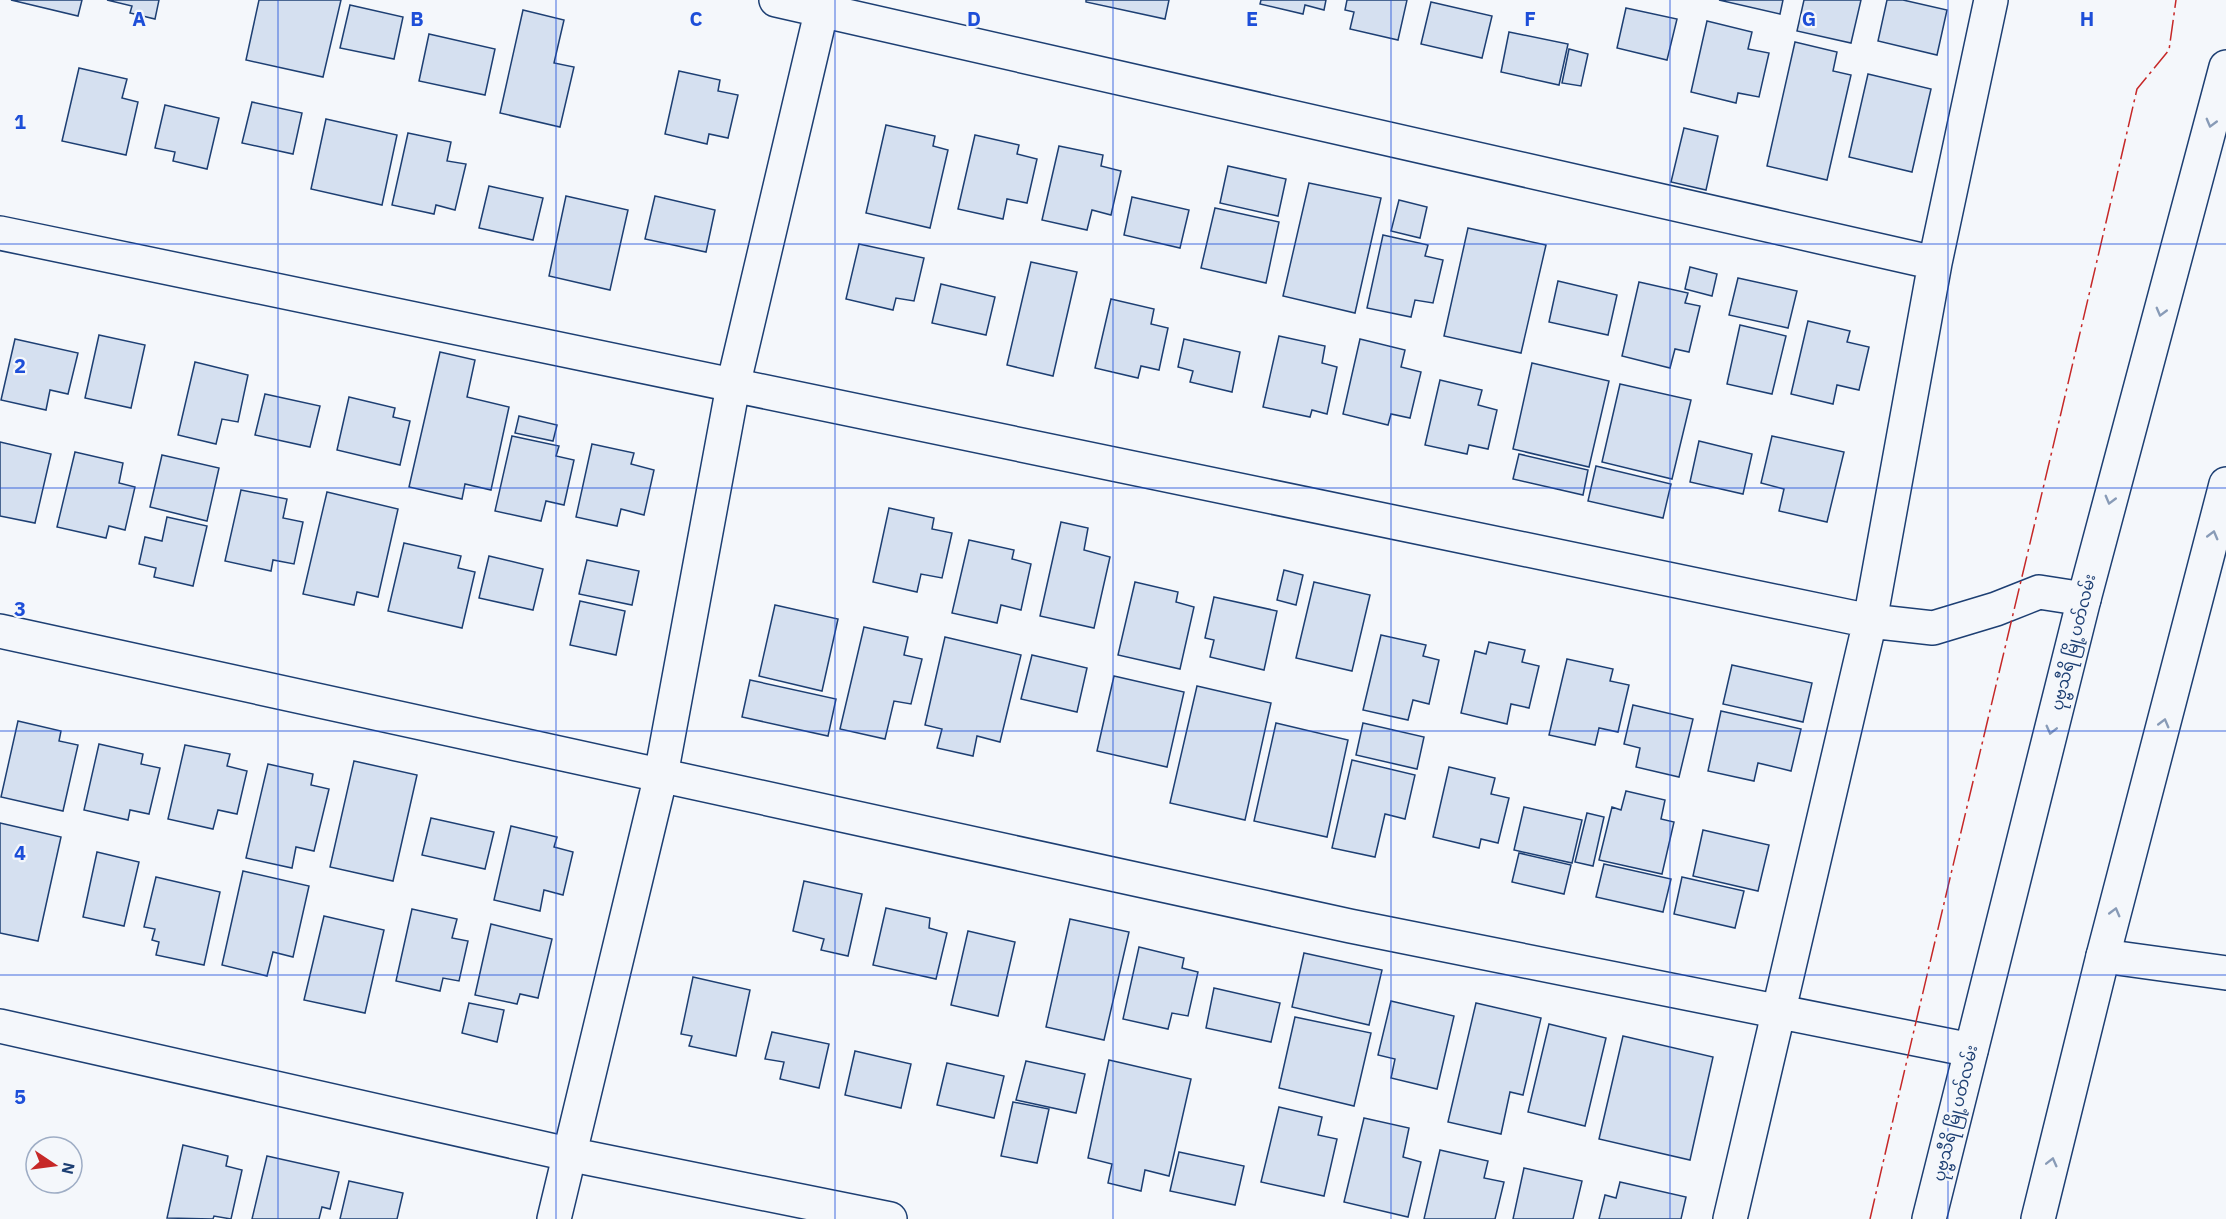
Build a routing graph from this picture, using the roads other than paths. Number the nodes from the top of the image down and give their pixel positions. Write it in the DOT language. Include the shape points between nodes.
graph roads {
  1 [pos="776,0"];
  2 [pos="1992,0"];
  3 [pos="823,5"];
  4 [pos="2226,67"];
  5 [pos="0,233"];
  6 [pos="1935,264"];
  7 [pos="733,386"];
  8 [pos="2226,484"];
  9 [pos="2084,599"];
  10 [pos="1870,621"];
  11 [pos="0,631"];
  12 [pos="661,776"];
  13 [pos="2103,956"];
  14 [pos="2226,973"];
  15 [pos="1779,1011"];
  16 [pos="0,1026"];
  17 [pos="1971,1050"];
  18 [pos="568,1154"];
  19 [pos="554,1219"];
  20 [pos="890,1219"];
  21 [pos="1730,1219"];
  22 [pos="1929,1219"];
  23 [pos="2038,1219"];
  1 -- 3 [label="street"];
  2 -- 6 [label="street"];
  3 -- 6 [label="street"];
  3 -- 7 [label="street"];
  4 -- 9 [label="street, ပုဗ္ဗသီရိ မြို့ပတ်လမ်း, one-way"];
  5 -- 7 [label="street"];
  6 -- 10 [label="street"];
  7 -- 10 [label="street"];
  7 -- 12 [label="street"];
  13 -- 8 [label="street, one-way"];
  9 -- 10 [label="street" via="2039,592 1933,628"];
  9 -- 17 [label="street, ပုဗ္ဗသီရိ မြို့ပတ်လမ်း, one-way"];
  10 -- 15 [label="street"];
  11 -- 12 [label="street"];
  12 -- 15 [label="street" via="1350,926"];
  12 -- 18 [label="street"];
  13 -- 14 [label="street"];
  23 -- 13 [label="street, one-way"];
  15 -- 17 [label="street"];
  15 -- 21 [label="street"];
  16 -- 18 [label="street"];
  17 -- 22 [label="street, ပုဗ္ဗသီရိ မြို့ပတ်လမ်း"];
  18 -- 19 [label="street"];
  18 -- 20 [label="street"];
}
